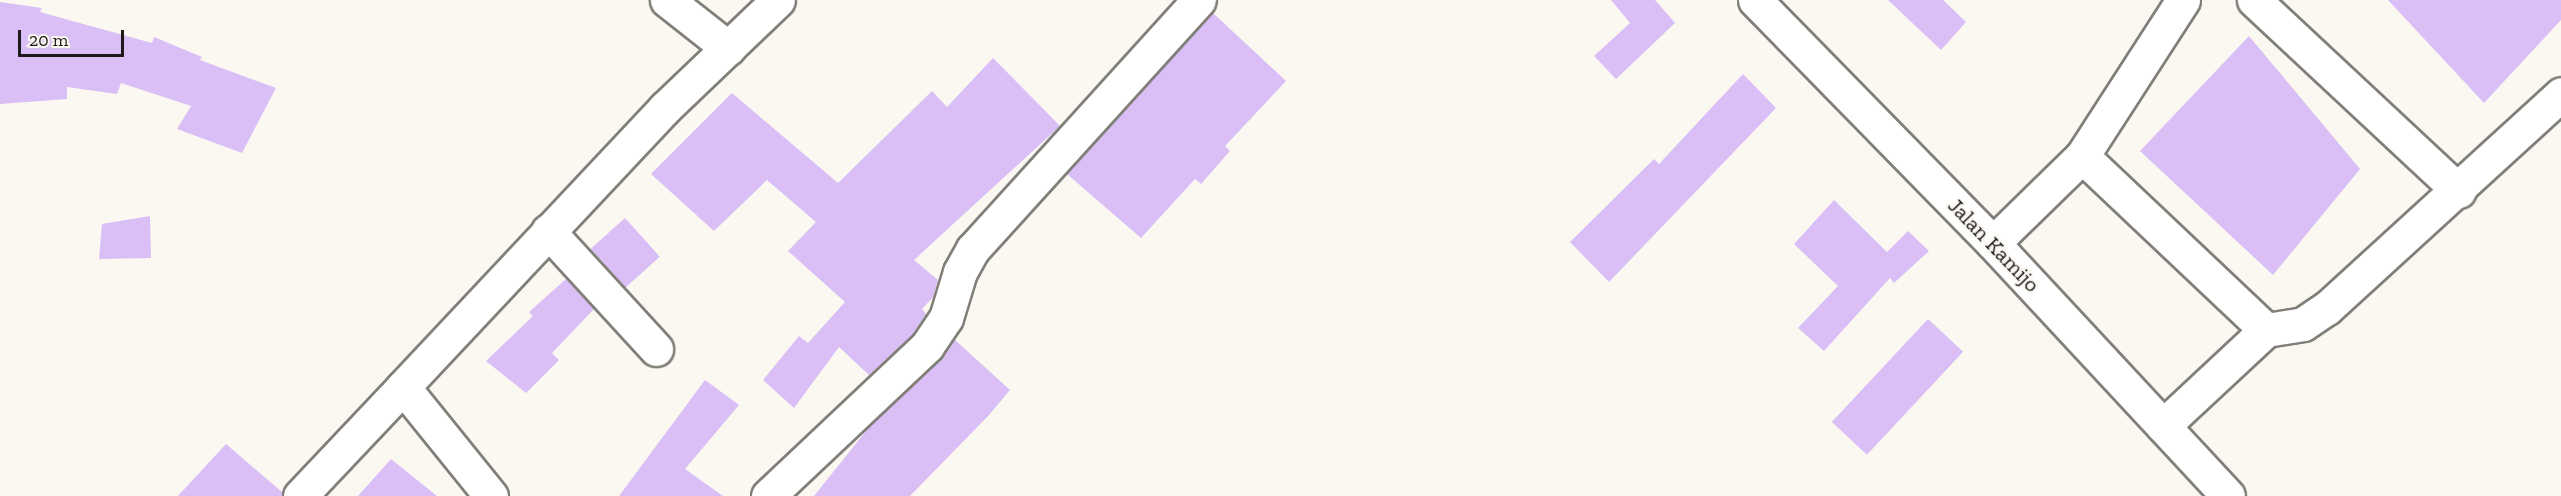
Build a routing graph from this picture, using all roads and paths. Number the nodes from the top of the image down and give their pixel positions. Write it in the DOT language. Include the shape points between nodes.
graph roads {
  1 [pos="667,0"];
  2 [pos="778,0"];
  3 [pos="1199,0"];
  4 [pos="1755,0"];
  5 [pos="2183,0"];
  6 [pos="2254,0"];
  7 [pos="728,48"];
  8 [pos="2561,94"];
  9 [pos="2082,156"];
  10 [pos="2459,191"];
  11 [pos="548,231"];
  12 [pos="1993,243"];
  13 [pos="2266,330"];
  14 [pos="656,349"];
  15 [pos="403,387"];
  16 [pos="2163,426"];
  17 [pos="300,496"];
  18 [pos="491,496"];
  19 [pos="768,496"];
  20 [pos="2228,496"];
  1 -- 7 [label="street"];
  2 -- 7 [label="street"];
  3 -- 19 [label="street" via="973,249 960,272 946,318 927,346"];
  4 -- 12 [label="street, Jalan Kamijo"];
  5 -- 9 [label="street"];
  6 -- 10 [label="street"];
  7 -- 11 [label="street"];
  8 -- 10 [label="street"];
  9 -- 12 [label="street"];
  9 -- 13 [label="street"];
  10 -- 13 [label="street" via="2327,308 2303,324"];
  11 -- 14 [label="street"];
  11 -- 15 [label="street"];
  12 -- 16 [label="street, Jalan Kamijo"];
  13 -- 16 [label="street"];
  15 -- 17 [label="street"];
  15 -- 18 [label="street"];
  16 -- 20 [label="street, Jalan Kamijo"];
}
